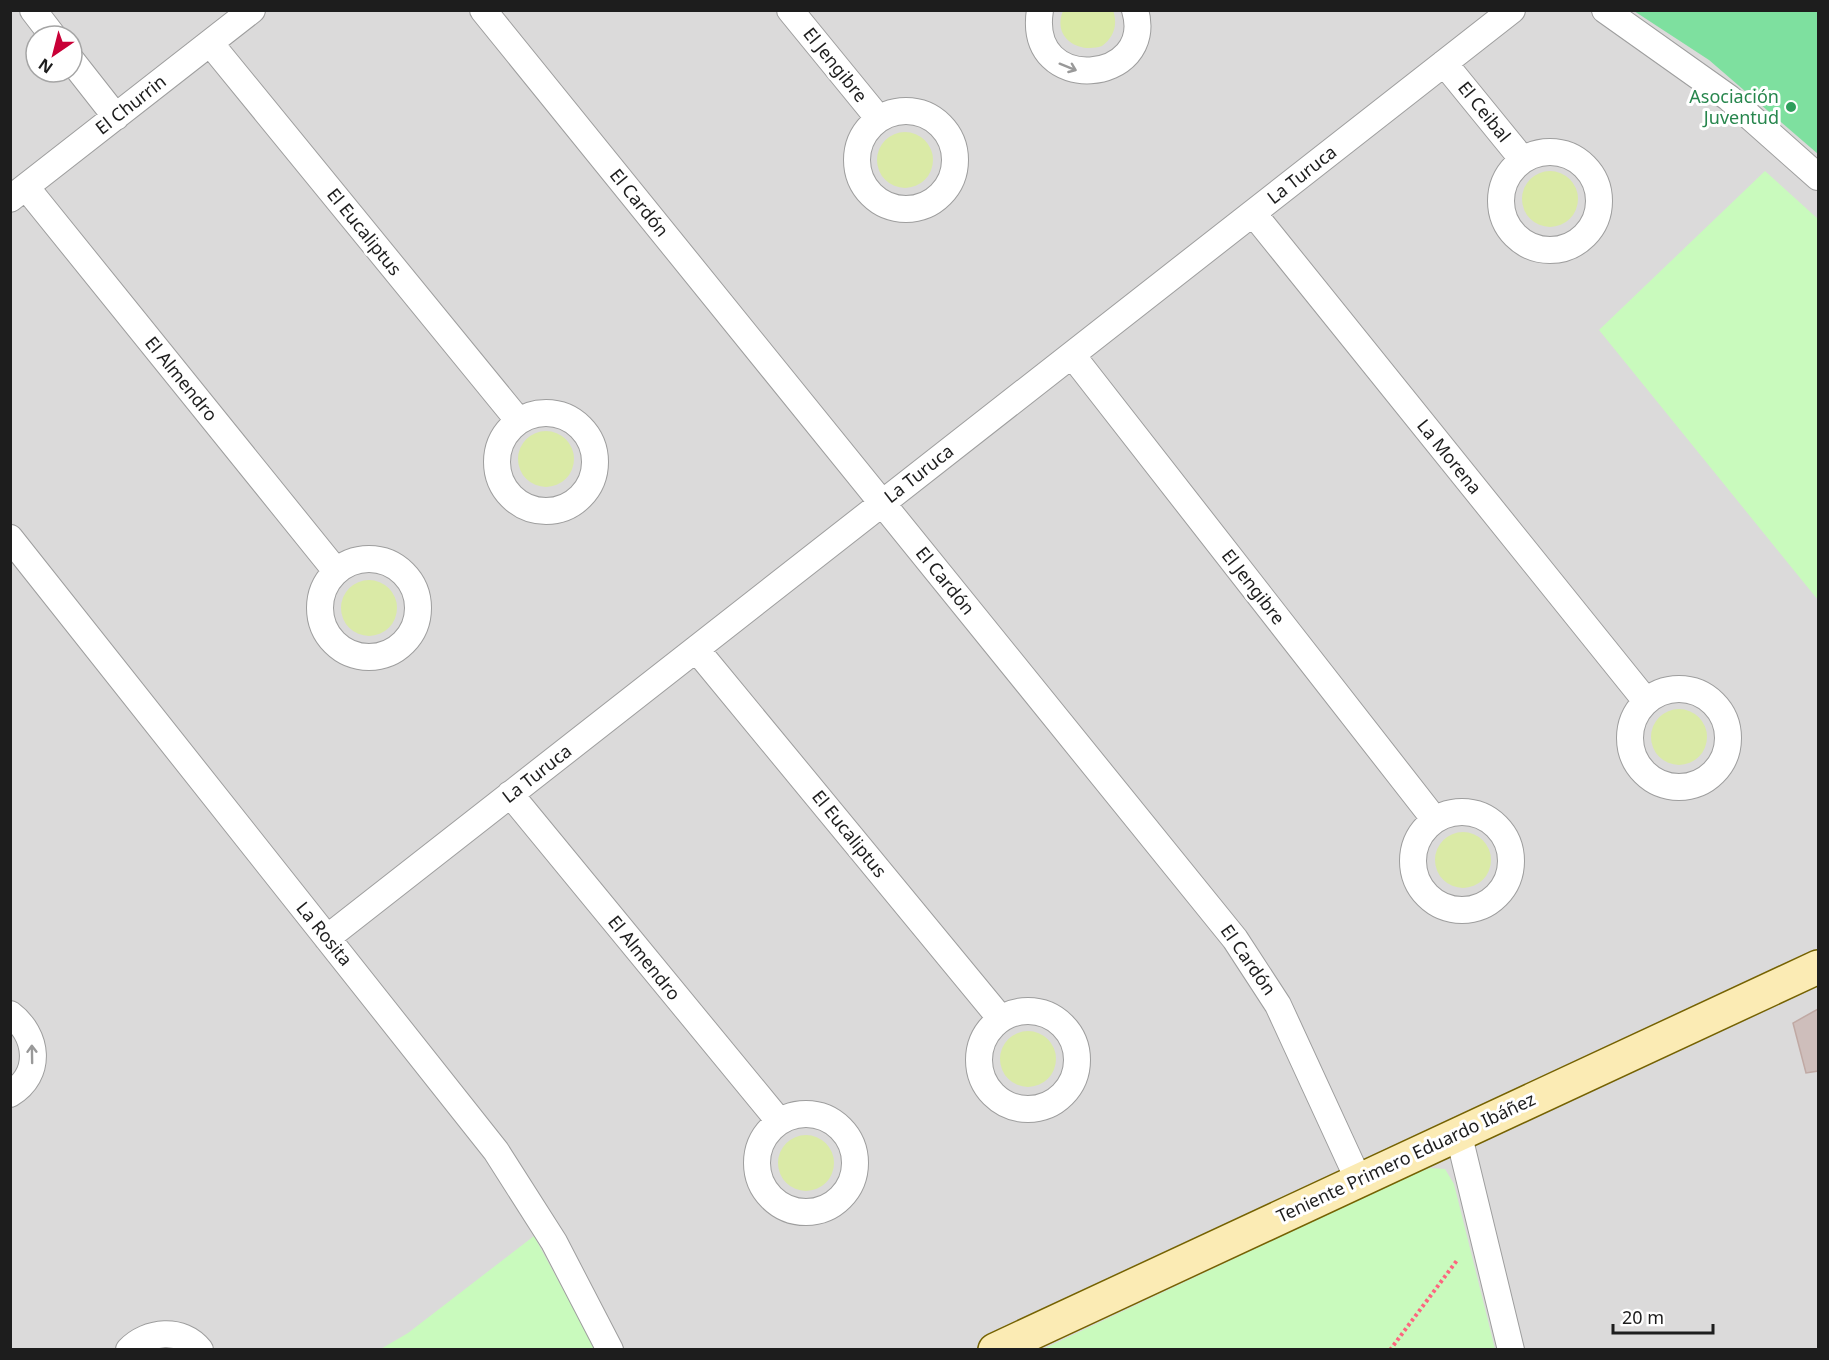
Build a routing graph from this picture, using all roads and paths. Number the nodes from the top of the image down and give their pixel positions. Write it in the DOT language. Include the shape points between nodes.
graph roads {
  1 [pos="33,10"];
  2 [pos="252,10"];
  3 [pos="483,10"];
  4 [pos="790,10"];
  5 [pos="1040,10"];
  6 [pos="1135,10"];
  7 [pos="1512,10"];
  8 [pos="1605,10"];
  9 [pos="44,24"];
  10 [pos="210,43"];
  11 [pos="1444,63"];
  12 [pos="84,76"];
  13 [pos="116,117"];
  14 [pos="879,119"];
  15 [pos="1523,160"];
  16 [pos="1818,177"];
  17 [pos="18,193"];
  18 [pos="1253,213"];
  19 [pos="1072,355"];
  20 [pos="518,420"];
  21 [pos="882,504"];
  22 [pos="10,538"];
  23 [pos="336,571"];
  24 [pos="696,649"];
  25 [pos="1646,701"];
  26 [pos="510,794"];
  27 [pos="1435,820"];
  28 [pos="327,938"];
  29 [pos="1818,967"];
  30 [pos="10,1014"];
  31 [pos="1001,1019"];
  32 [pos="10,1094"];
  33 [pos="779,1122"];
  34 [pos="1458,1132"];
  35 [pos="1359,1180"];
  36 [pos="1481,1227"];
  37 [pos="129,1350"];
  38 [pos="200,1350"];
  39 [pos="610,1350"];
  40 [pos="995,1350"];
  41 [pos="1390,1350"];
  42 [pos="1511,1350"];
  1 -- 9 [label="street"];
  2 -- 10 [label="street, El Churrin"];
  3 -- 21 [label="street, El Cardón"];
  4 -- 14 [label="street, El Jengibre"];
  5 -- 6 [label="street, one-way" via="1040,37 1047,51 1066,66 1088,72 1104,70 1119,62 1130,49 1136,34"];
  7 -- 11 [label="street, La Turuca"];
  8 -- 16 [label="street" via="1729,98"];
  10 -- 13 [label="street, El Churrin"];
  10 -- 20 [label="street, El Eucaliptus"];
  11 -- 15 [label="street, El Ceibal"];
  11 -- 18 [label="street, La Turuca"];
  12 -- 13 [label="street"];
  13 -- 17 [label="street, El Churrin"];
  17 -- 23 [label="street, El Almendro"];
  18 -- 19 [label="street, La Turuca"];
  18 -- 25 [label="street, La Morena"];
  19 -- 21 [label="street, La Turuca"];
  19 -- 27 [label="street, El Jengibre"];
  21 -- 24 [label="street, La Turuca"];
  21 -- 35 [label="street, El Cardón" via="1259,972"];
  22 -- 28 [label="street, La Rosita"];
  24 -- 26 [label="street, La Turuca"];
  24 -- 31 [label="street, El Eucaliptus"];
  26 -- 28 [label="street, La Turuca"];
  26 -- 33 [label="street, El Almendro"];
  28 -- 39 [label="street, La Rosita" via="496,1151 554,1242"];
  29 -- 34 [label="street, Teniente Primero Eduardo Ibáñez"];
  32 -- 30 [label="street, one-way" via="25,1082 34,1053 27,1031"];
  34 -- 35 [label="street, Teniente Primero Eduardo Ibáñez"];
  34 -- 36 [label="street"];
  35 -- 40 [label="street, Teniente Primero Eduardo Ibáñez"];
  36 -- 41 [label="path"];
  36 -- 42 [label="street"];
  37 -- 38 [label="street" via="137,1341 157,1334 178,1335"];
}
